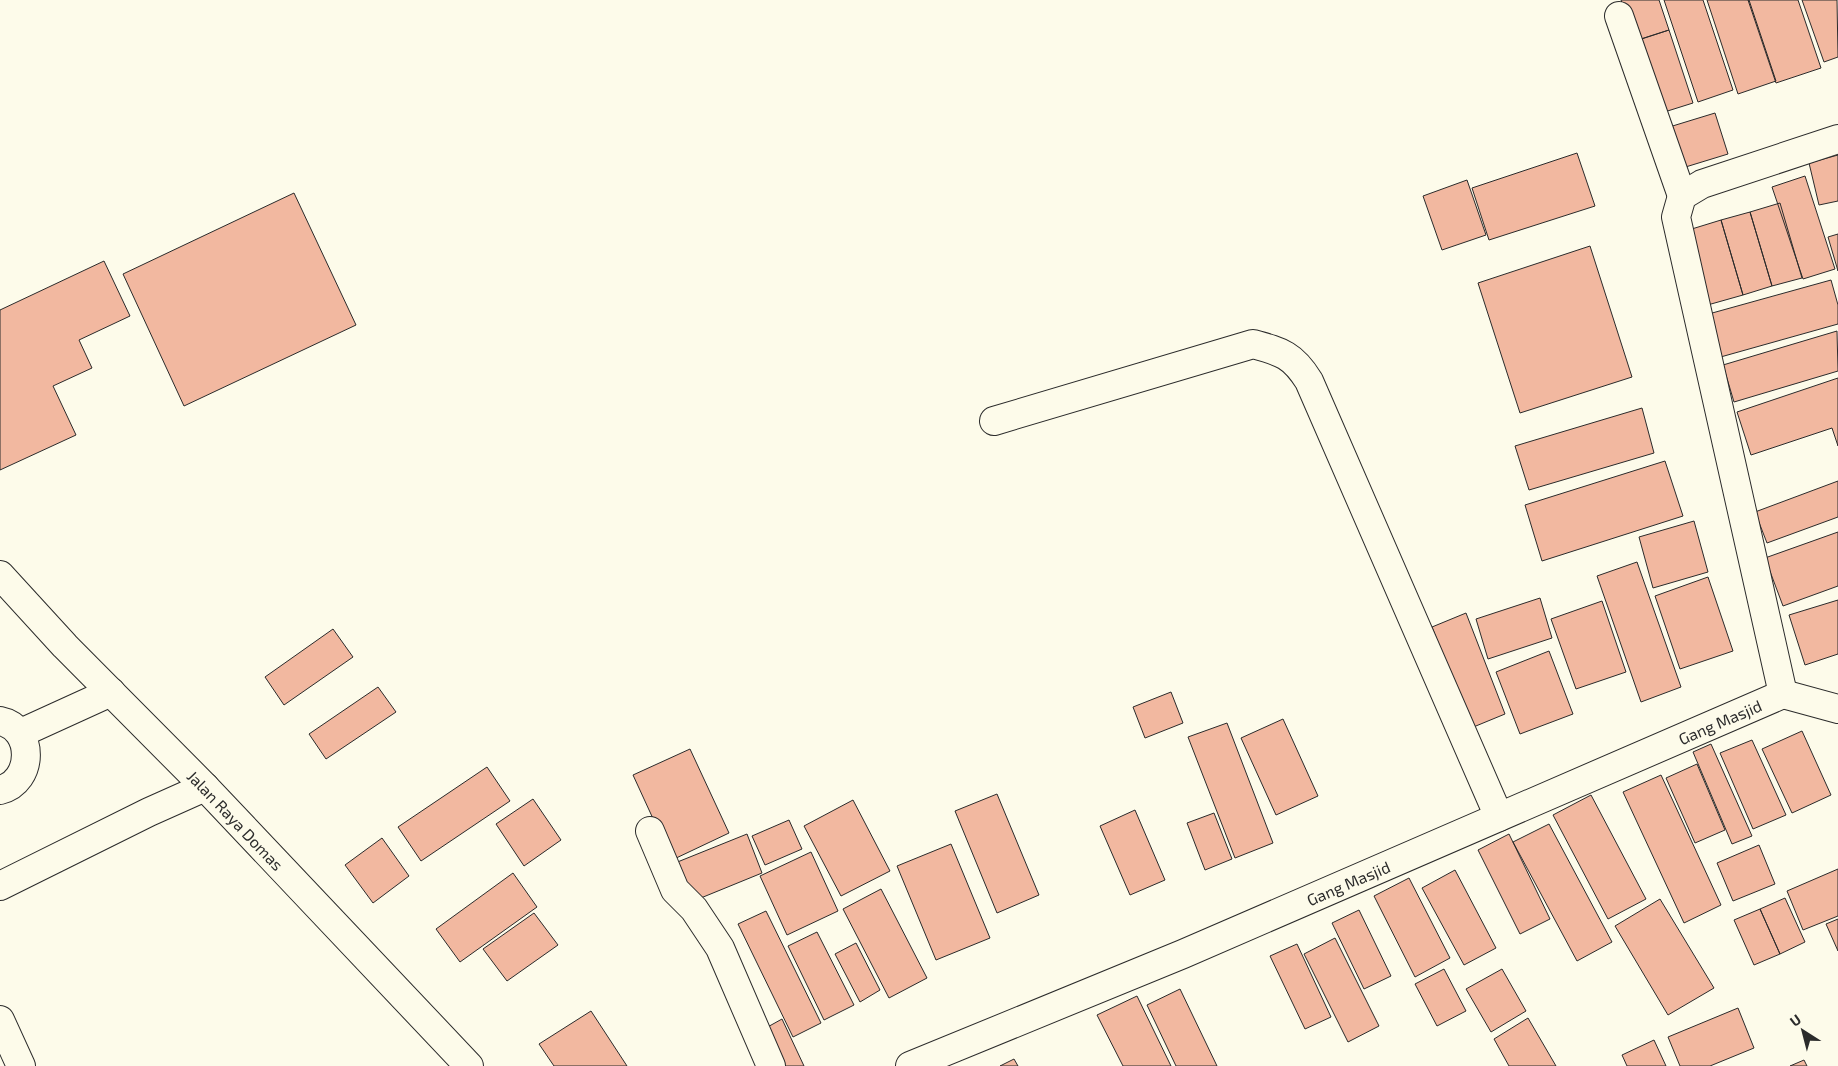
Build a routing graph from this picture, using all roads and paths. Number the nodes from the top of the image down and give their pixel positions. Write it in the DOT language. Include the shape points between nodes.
graph roads {
  1 [pos="1619,16"];
  2 [pos="1838,139"];
  3 [pos="1682,196"];
  4 [pos="994,421"];
  5 [pos="0,576"];
  6 [pos="111,692"];
  7 [pos="1783,694"];
  8 [pos="1838,709"];
  9 [pos="10,727"];
  10 [pos="205,787"];
  11 [pos="0,790"];
  12 [pos="1500,817"];
  13 [pos="650,831"];
  14 [pos="0,886"];
  15 [pos="0,1020"];
  16 [pos="21,1066"];
  17 [pos="469,1066"];
  18 [pos="771,1066"];
  19 [pos="910,1066"];
  1 -- 3 [label="main road"];
  2 -- 3 [label="main road" via="1702,184"];
  3 -- 7 [label="main road" via="1676,217"];
  4 -- 12 [label="main road" via="1253,344 1280,351 1299,365 1309,381"];
  5 -- 6 [label="main road, Jalan Raya Domas"];
  6 -- 9 [label="main road"];
  6 -- 10 [label="main road, Jalan Raya Domas"];
  7 -- 8 [label="main road"];
  7 -- 12 [label="main road, Gang Masjid"];
  9 -- 11 [label="main road" via="27,753 23,773 8,788"];
  10 -- 14 [label="main road"];
  10 -- 17 [label="main road, Jalan Raya Domas"];
  12 -- 19 [label="main road, Gang Masjid" via="1183,954"];
  13 -- 18 [label="main road" via="675,890 694,908 720,948"];
  15 -- 16 [label="main road"];
}
